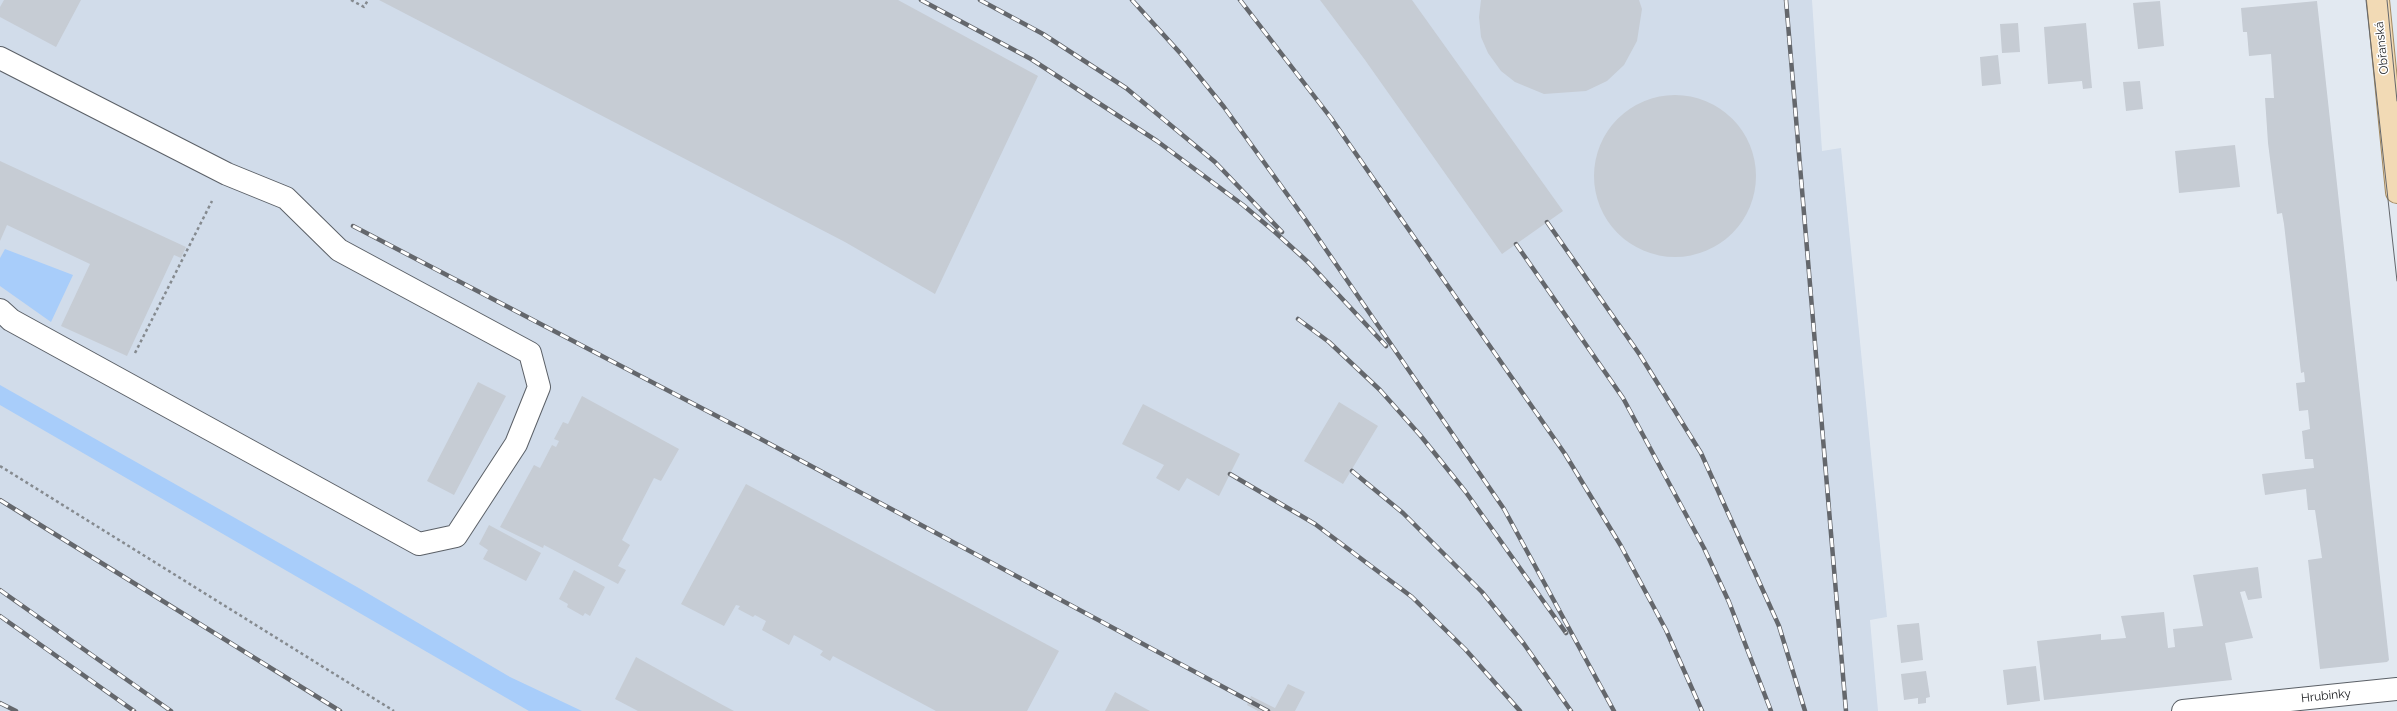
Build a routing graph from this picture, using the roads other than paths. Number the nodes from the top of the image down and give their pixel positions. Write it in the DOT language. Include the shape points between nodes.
graph roads {
  1 [pos="2378,0"];
  2 [pos="0,58"];
  3 [pos="2397,192"];
  4 [pos="0,310"];
  5 [pos="2397,689"];
  6 [pos="2182,711"];
  1 -- 3 [label="main road, Obřanská"];
  2 -- 4 [label="street" via="227,174 286,198 339,250 530,353 539,387 516,444 456,536 419,544 12,320"];
  5 -- 6 [label="street, Hrubinky"];
}
